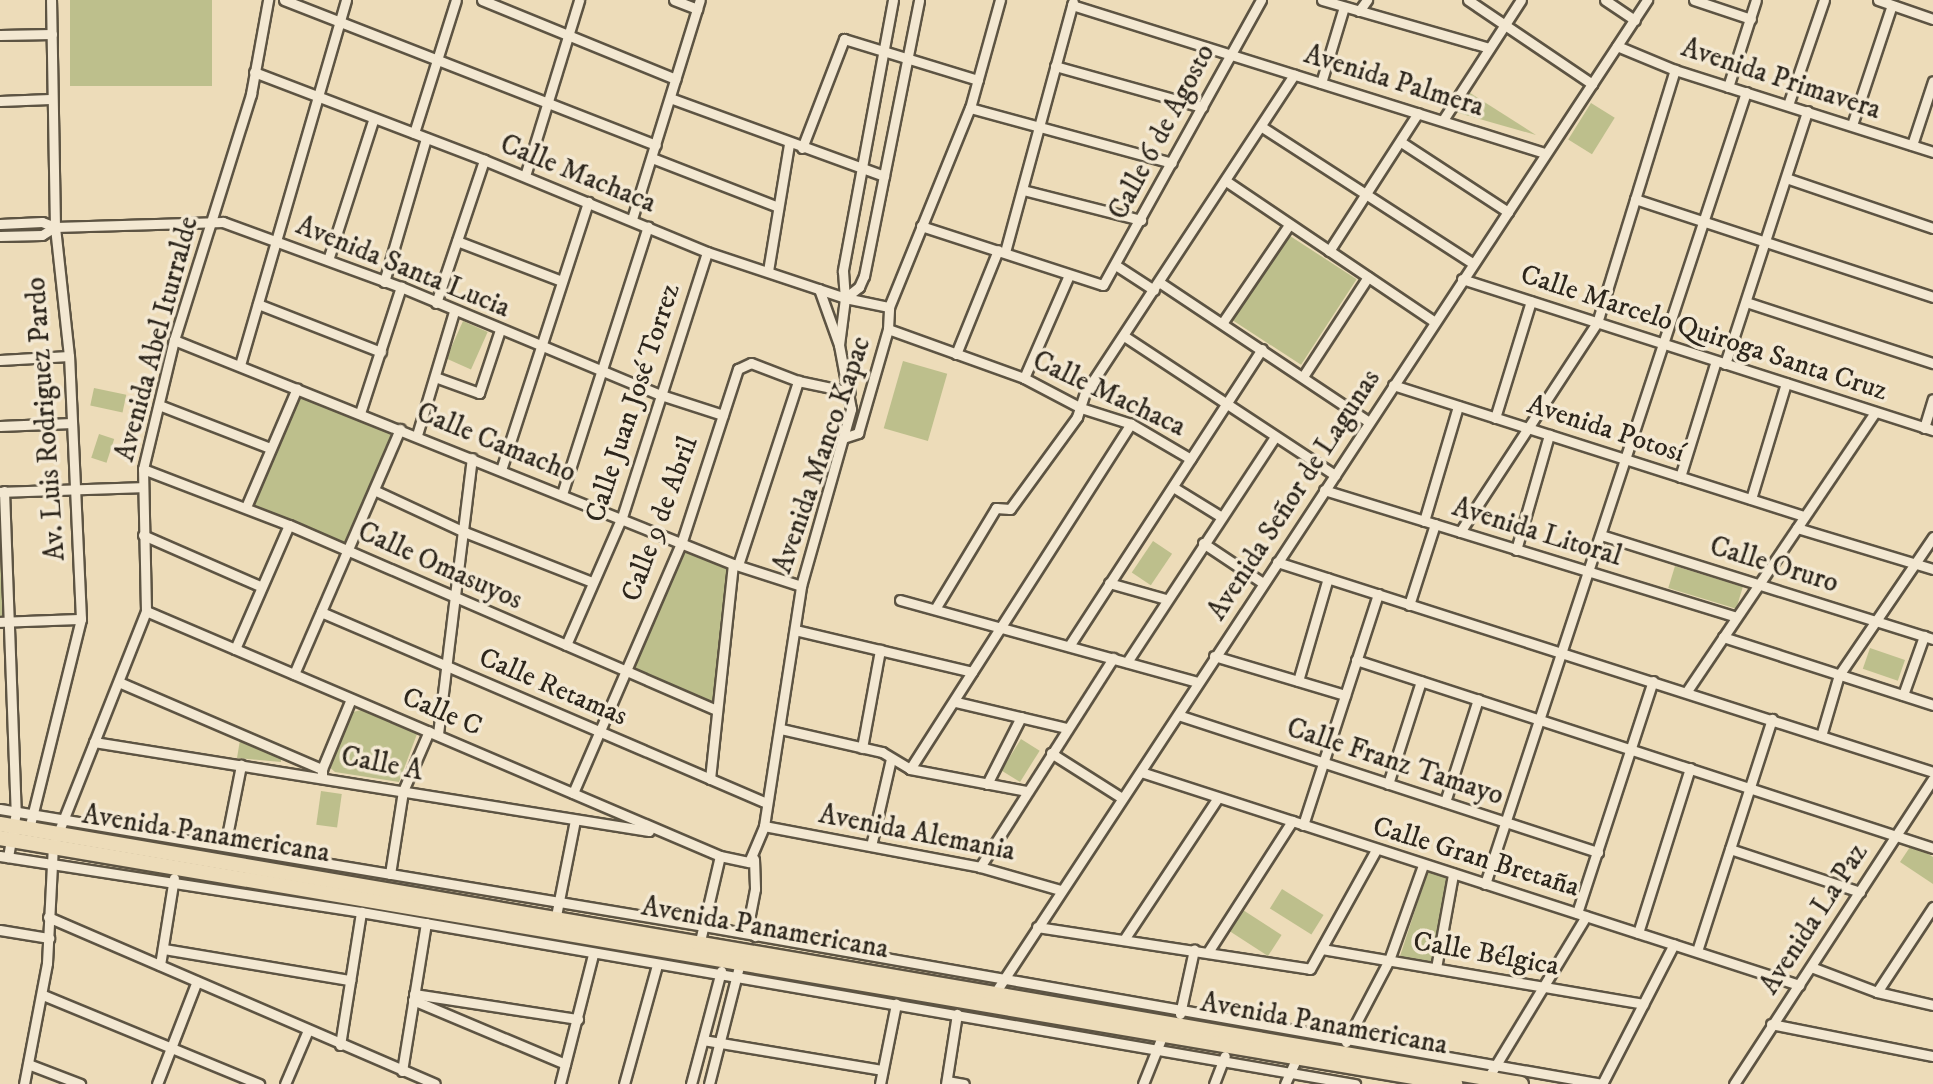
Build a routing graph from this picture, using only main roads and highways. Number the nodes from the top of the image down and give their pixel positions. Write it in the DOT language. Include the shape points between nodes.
graph roads {
  1 [pos="8,828"];
  2 [pos="55,840"];
  3 [pos="726,953"];
  4 [pos="989,1005"];
  5 [pos="1455,1084"];
  6 [pos="1521,1084"];
  1 -- 2 [label="highway, Avenida Panamericana"];
  1 -- 2 [label="highway, Avenida Panamericana" via="30,821"];
  2 -- 3 [label="highway, Avenida Panamericana" via="176,866"];
  2 -- 3 [label="highway, Avenida Panamericana" via="557,909 700,941"];
  3 -- 4 [label="highway, Avenida Panamericana"];
  4 -- 5 [label="highway, Avenida Panamericana"];
  4 -- 6 [label="highway, Avenida Panamericana" via="1179,1017 1492,1072"];
}
